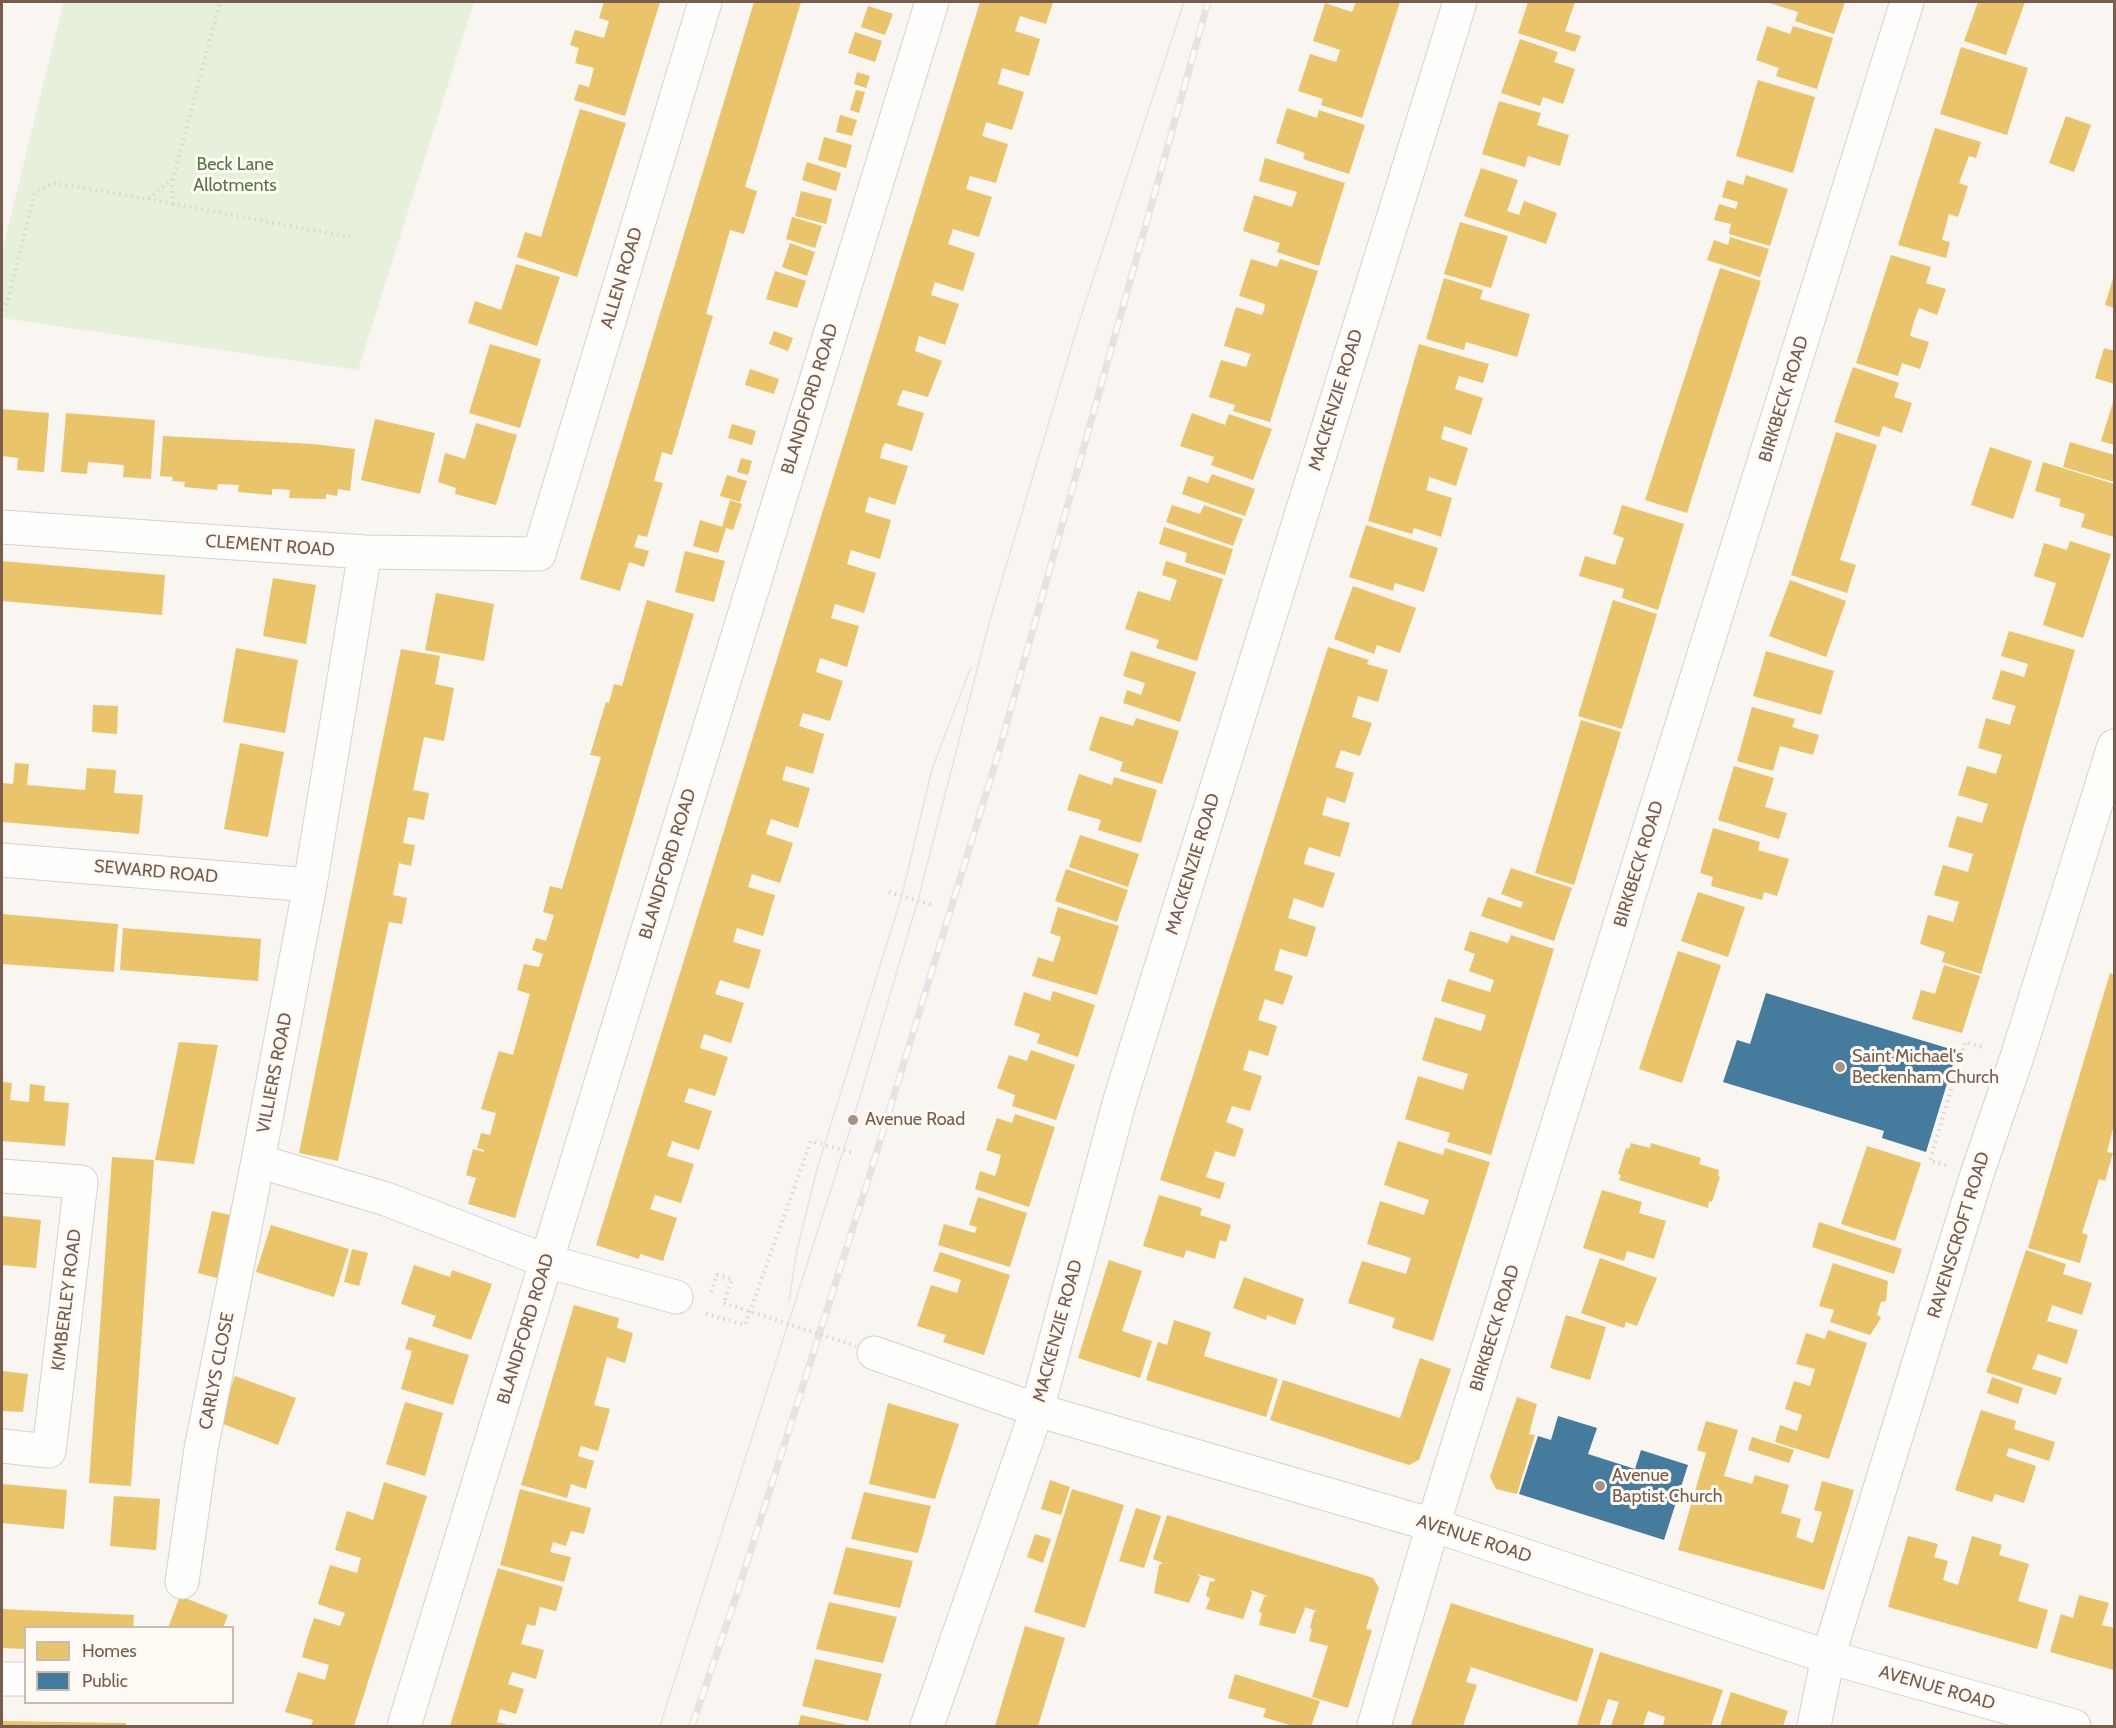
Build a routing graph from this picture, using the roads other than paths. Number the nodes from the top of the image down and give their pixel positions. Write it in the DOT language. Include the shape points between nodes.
graph roads {
  1 [pos="705,2"];
  2 [pos="932,2"];
  3 [pos="1460,2"];
  4 [pos="1908,2"];
  5 [pos="2,527"];
  6 [pos="365,552"];
  7 [pos="539,554"];
  8 [pos="2115,746"];
  9 [pos="2,860"];
  10 [pos="310,885"];
  11 [pos="258,1161"];
  12 [pos="2,1176"];
  13 [pos="546,1261"];
  14 [pos="692,1299"];
  15 [pos="865,1350"];
  16 [pos="1037,1410"];
  17 [pos="2,1446"];
  18 [pos="1433,1525"];
  19 [pos="182,1582"];
  20 [pos="1828,1657"];
  21 [pos="2,1679"];
  22 [pos="24,1679"];
  23 [pos="404,1726"];
  24 [pos="927,1726"];
  25 [pos="1374,1726"];
  26 [pos="1814,1726"];
  27 [pos="2074,1726"];
  1 -- 7 [label="street, ALLEN ROAD"];
  2 -- 13 [label="street, BLANDFORD ROAD"];
  3 -- 16 [label="street, MACKENZIE ROAD" via="1120,1100"];
  4 -- 18 [label="street, BIRKBECK ROAD"];
  5 -- 6 [label="street, CLEMENT ROAD"];
  6 -- 7 [label="street, CLEMENT ROAD"];
  6 -- 10 [label="street, VILLIERS ROAD"];
  8 -- 20 [label="street, RAVENSCROFT ROAD" via="1977,1174"];
  9 -- 10 [label="street, SEWARD ROAD"];
  10 -- 11 [label="street, VILLIERS ROAD"];
  11 -- 13 [label="street" via="386,1199"];
  11 -- 19 [label="street, CARLYS CLOSE" via="201,1449"];
  12 -- 17 [label="street, KIMBERLEY ROAD" via="81,1182 50,1451"];
  13 -- 14 [label="street"];
  13 -- 23 [label="street, BLANDFORD ROAD"];
  15 -- 16 [label="street, AVENUE ROAD"];
  16 -- 18 [label="street, AVENUE ROAD"];
  16 -- 24 [label="street, MACKENZIE ROAD"];
  18 -- 20 [label="street, AVENUE ROAD"];
  18 -- 25 [label="street, BIRKBECK ROAD"];
  20 -- 26 [label="street, RAVENSCROFT ROAD"];
  20 -- 27 [label="street, AVENUE ROAD"];
  21 -- 22 [label="street"];
}
